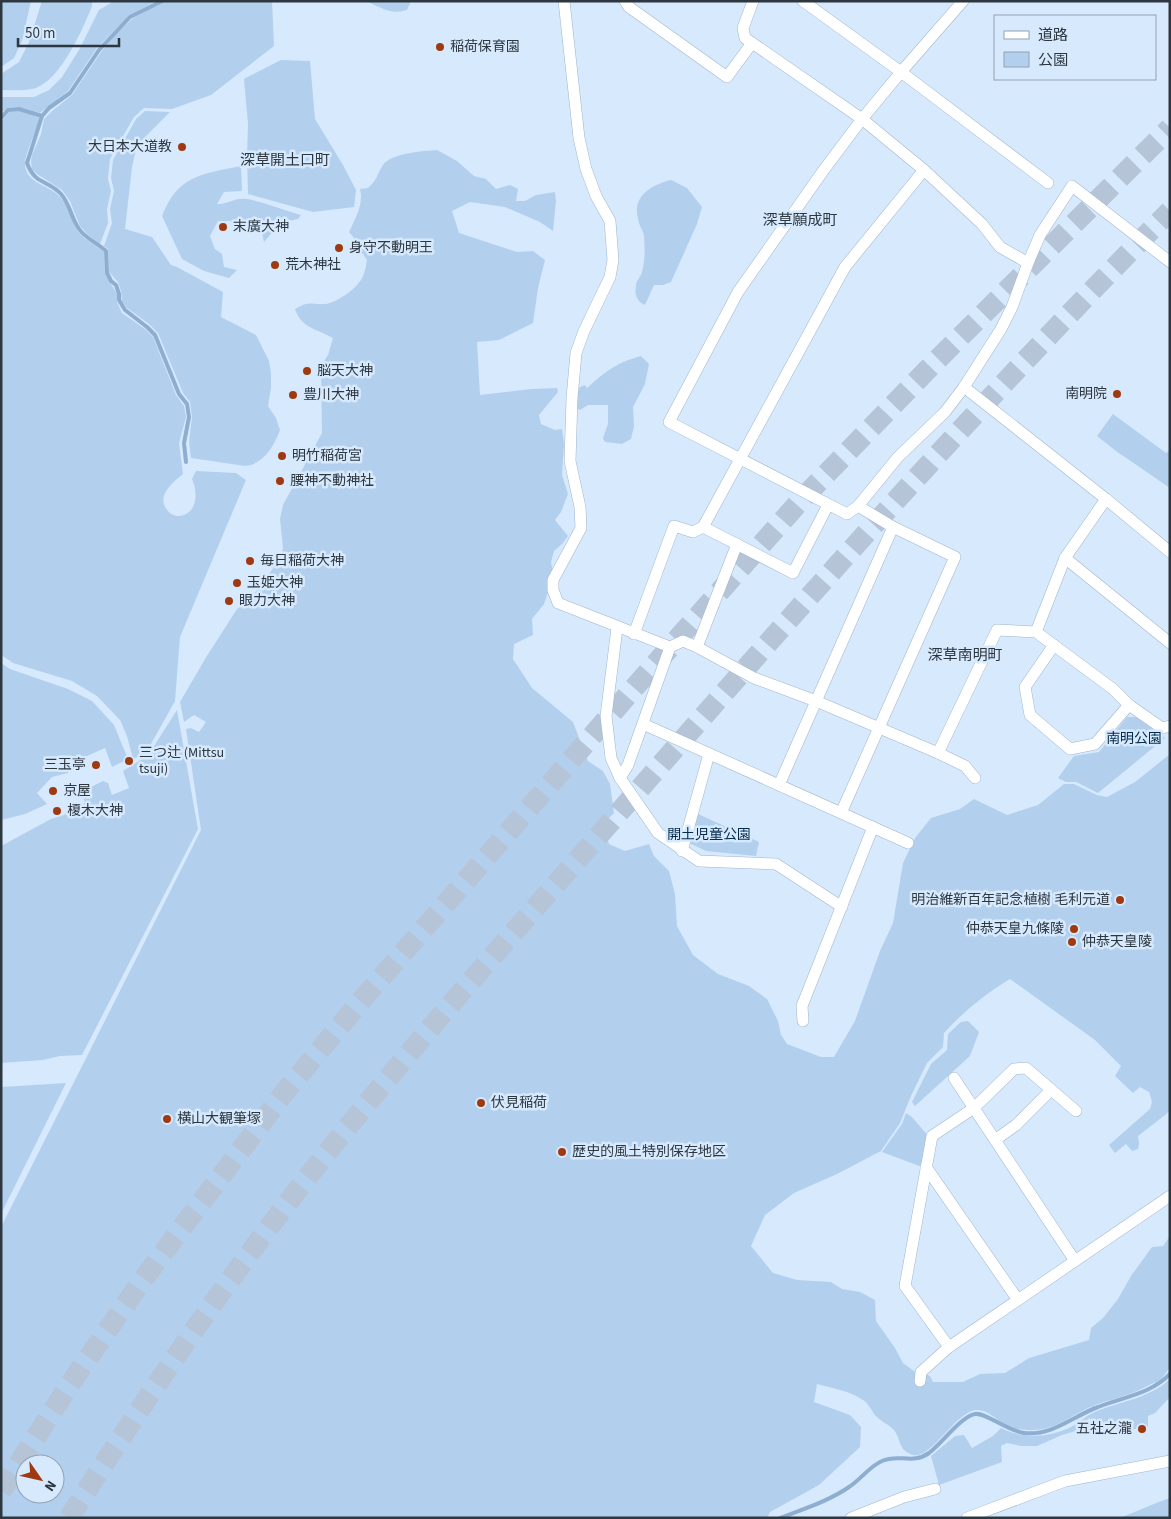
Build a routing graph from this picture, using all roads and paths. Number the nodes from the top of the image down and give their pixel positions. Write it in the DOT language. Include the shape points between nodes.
graph roads {
  1 [pos="564,1"];
  2 [pos="625,1"];
  3 [pos="753,1"];
  4 [pos="803,1"];
  5 [pos="963,1"];
  6 [pos="752,43"];
  7 [pos="901,72"];
  8 [pos="862,119"];
  9 [pos="924,170"];
  10 [pos="1048,183"];
  11 [pos="1170,262"];
  12 [pos="1028,263"];
  13 [pos="964,387"];
  14 [pos="740,459"];
  15 [pos="1106,499"];
  16 [pos="828,505"];
  17 [pos="858,506"];
  18 [pos="703,527"];
  19 [pos="894,527"];
  20 [pos="737,544"];
  21 [pos="1170,552"];
  22 [pos="1065,558"];
  23 [pos="617,628"];
  24 [pos="1036,632"];
  25 [pos="634,634"];
  26 [pos="1170,643"];
  27 [pos="1054,645"];
  28 [pos="697,646"];
  29 [pos="670,647"];
  30 [pos="816,701"];
  31 [pos="1129,705"];
  32 [pos="643,724"];
  33 [pos="1170,726"];
  34 [pos="879,728"];
  35 [pos="938,753"];
  36 [pos="710,754"];
  37 [pos="620,778"];
  38 [pos="975,778"];
  39 [pos="779,785"];
  40 [pos="840,813"];
  41 [pos="874,828"];
  42 [pos="908,843"];
  43 [pos="682,850"];
  44 [pos="842,907"];
  45 [pos="803,1021"];
  46 [pos="954,1078"];
  47 [pos="1051,1090"];
  48 [pos="974,1108"];
  49 [pos="1076,1111"];
  50 [pos="995,1140"];
  51 [pos="926,1167"];
  52 [pos="1170,1196"];
  53 [pos="1075,1261"];
  54 [pos="1018,1300"];
  55 [pos="949,1347"];
  56 [pos="920,1381"];
  57 [pos="1170,1461"];
  58 [pos="935,1489"];
  59 [pos="856,1517"];
  60 [pos="967,1518"];
  1 -- 23 [label="street" via="579,138 596,196 610,221 613,260 610,278 576,353 570,461 581,528 553,580 553,590 558,603"];
  2 -- 6 [label="street" via="727,77"];
  3 -- 6 [label="street" via="743,28 745,38"];
  4 -- 7 [label="street"];
  5 -- 7 [label="street"];
  6 -- 8 [label="street"];
  7 -- 8 [label="street"];
  7 -- 10 [label="street"];
  8 -- 9 [label="street"];
  8 -- 14 [label="street" via="738,292 669,422"];
  9 -- 12 [label="street" via="982,224 1000,247"];
  9 -- 14 [label="street" via="845,266"];
  11 -- 12 [label="street" via="1072,186 1040,235"];
  12 -- 13 [label="street" via="1002,329"];
  13 -- 15 [label="street"];
  13 -- 17 [label="street" via="945,412 898,457"];
  14 -- 16 [label="street"];
  14 -- 18 [label="street"];
  15 -- 21 [label="street"];
  15 -- 22 [label="street"];
  16 -- 17 [label="street" via="847,514"];
  16 -- 20 [label="street" via="793,573"];
  17 -- 19 [label="street"];
  18 -- 20 [label="street"];
  18 -- 25 [label="street" via="693,532 674,526"];
  19 -- 30 [label="street"];
  19 -- 34 [label="street" via="955,557"];
  20 -- 28 [label="street"];
  22 -- 24 [label="street"];
  22 -- 26 [label="street"];
  23 -- 25 [label="street"];
  23 -- 37 [label="street" via="606,716 610,758"];
  24 -- 27 [label="street"];
  24 -- 35 [label="street" via="996,630"];
  25 -- 29 [label="street"];
  27 -- 31 [label="street"];
  27 -- 31 [label="street" via="1025,687 1030,715 1070,749 1095,744"];
  28 -- 29 [label="street" via="683,641"];
  28 -- 30 [label="street" via="754,678"];
  29 -- 32 [label="street"];
  30 -- 34 [label="street"];
  30 -- 39 [label="street"];
  31 -- 33 [label="street" via="1162,728"];
  32 -- 36 [label="street"];
  32 -- 37 [label="street"];
  34 -- 35 [label="street"];
  34 -- 40 [label="street"];
  35 -- 38 [label="street" via="965,766"];
  36 -- 39 [label="street"];
  36 -- 43 [label="street"];
  37 -- 43 [label="street" via="658,833"];
  39 -- 40 [label="street"];
  40 -- 41 [label="street"];
  41 -- 42 [label="street"];
  41 -- 44 [label="street"];
  43 -- 44 [label="street" via="699,861 776,864"];
  44 -- 45 [label="street" via="802,1006"];
  46 -- 48 [label="street"];
  47 -- 48 [label="street" via="1026,1068 1014,1069"];
  47 -- 49 [label="street"];
  47 -- 50 [label="street" via="1016,1125"];
  48 -- 50 [label="street"];
  48 -- 51 [label="street" via="932,1136"];
  50 -- 53 [label="street"];
  51 -- 54 [label="street"];
  51 -- 55 [label="street" via="905,1286"];
  52 -- 53 [label="street"];
  53 -- 54 [label="street"];
  54 -- 55 [label="street"];
  55 -- 56 [label="street" via="921,1372"];
  57 -- 60 [label="street" via="1065,1481"];
  58 -- 59 [label="street" via="904,1497"];
}
